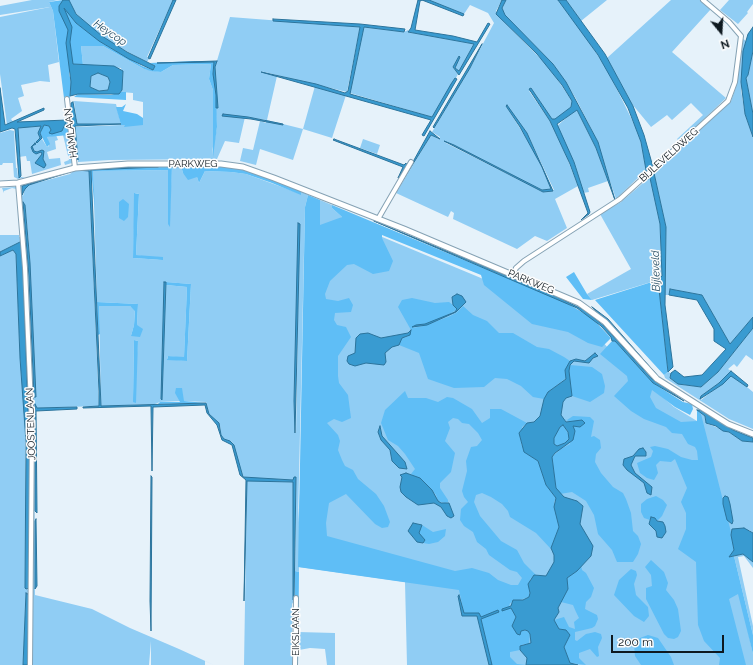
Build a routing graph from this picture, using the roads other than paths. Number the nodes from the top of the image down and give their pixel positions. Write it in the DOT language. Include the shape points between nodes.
graph roads {
  1 [pos="703,0"];
  2 [pos="67,99"];
  3 [pos="411,162"];
  4 [pos="75,168"];
  5 [pos="18,183"];
  6 [pos="0,184"];
  7 [pos="378,219"];
  8 [pos="513,275"];
  9 [pos="753,434"];
  10 [pos="296,598"];
  11 [pos="30,665"];
  12 [pos="296,665"];
  1 -- 8 [label="street, BIJLEVELDWEG" via="741,36 735,82 728,101 620,199 524,261"];
  2 -- 4 [label="street, HAMLAAN"];
  3 -- 7 [label="street"];
  4 -- 5 [label="street, PARKWEG"];
  4 -- 7 [label="street, PARKWEG" via="134,164 232,165 274,178"];
  5 -- 6 [label="street, PARKWEG"];
  5 -- 11 [label="street, JOOSTENLAAN" via="26,268 32,428"];
  7 -- 8 [label="street, PARKWEG"];
  8 -- 9 [label="street, PARKWEG" via="563,295 592,312 605,322 648,372 728,424"];
  10 -- 12 [label="street, EIKSLAAN"];
}
